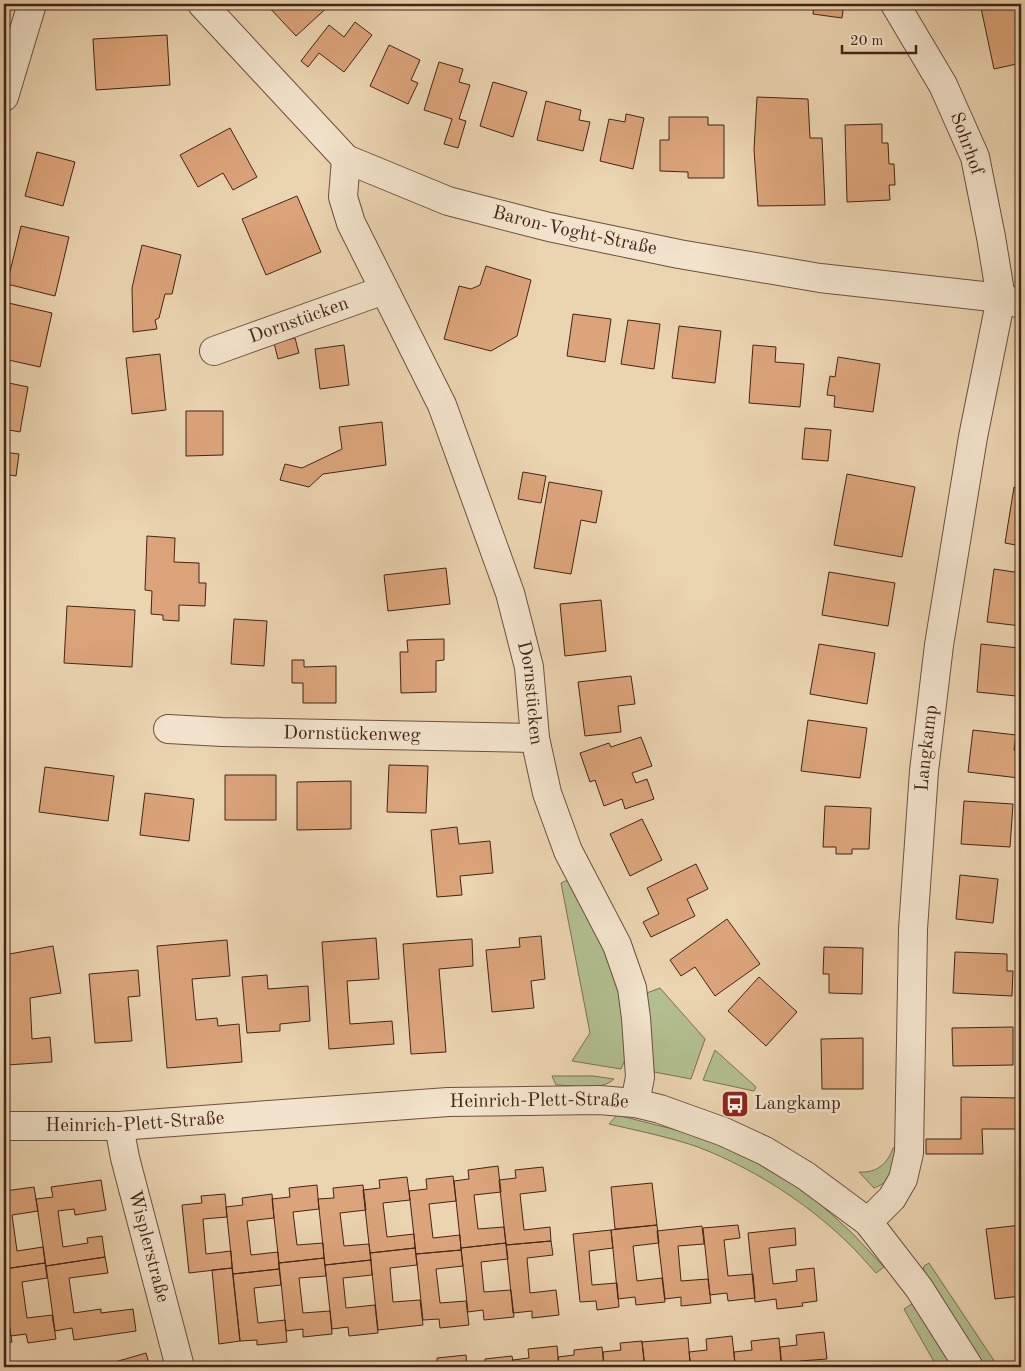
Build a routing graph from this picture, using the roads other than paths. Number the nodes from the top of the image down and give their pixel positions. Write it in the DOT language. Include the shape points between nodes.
graph roads {
  1 [pos="32,4"];
  2 [pos="202,4"];
  3 [pos="895,4"];
  4 [pos="4,98"];
  5 [pos="346,159"];
  6 [pos="384,290"];
  7 [pos="1011,301"];
  8 [pos="214,351"];
  9 [pos="168,729"];
  10 [pos="535,738"];
  11 [pos="635,1104"];
  12 [pos="4,1126"];
  13 [pos="119,1126"];
  14 [pos="868,1222"];
  15 [pos="180,1367"];
  16 [pos="968,1367"];
  1 -- 4 [label="street"];
  2 -- 5 [label="street, Baron-Voght-Straße"];
  3 -- 7 [label="street, Sohrhof" via="943,85 975,157 991,237"];
  5 -- 6 [label="street, Dornstücken" via="343,197 351,223"];
  5 -- 7 [label="street, Baron-Voght-Straße" via="448,202 559,229 820,278"];
  6 -- 8 [label="street, Dornstücken"];
  6 -- 10 [label="street, Dornstücken" via="442,405 510,593 529,667"];
  7 -- 14 [label="street, Langkamp" via="972,437 924,771 913,929 909,1153 903,1178 892,1198"];
  9 -- 10 [label="street, Dornstückenweg"];
  10 -- 11 [label="street, Dornstücken" via="547,793 568,851 617,945 632,988 640,1076"];
  11 -- 13 [label="street, Heinrich-Plett-Straße" via="582,1099 448,1102"];
  11 -- 14 [label="street, Heinrich-Plett-Straße" via="684,1117 765,1151 806,1176"];
  12 -- 13 [label="street, Heinrich-Plett-Straße"];
  13 -- 15 [label="street, Wisplerstraße"];
  14 -- 16 [label="street, Heinrich-Plett-Straße" via="919,1288"];
}
